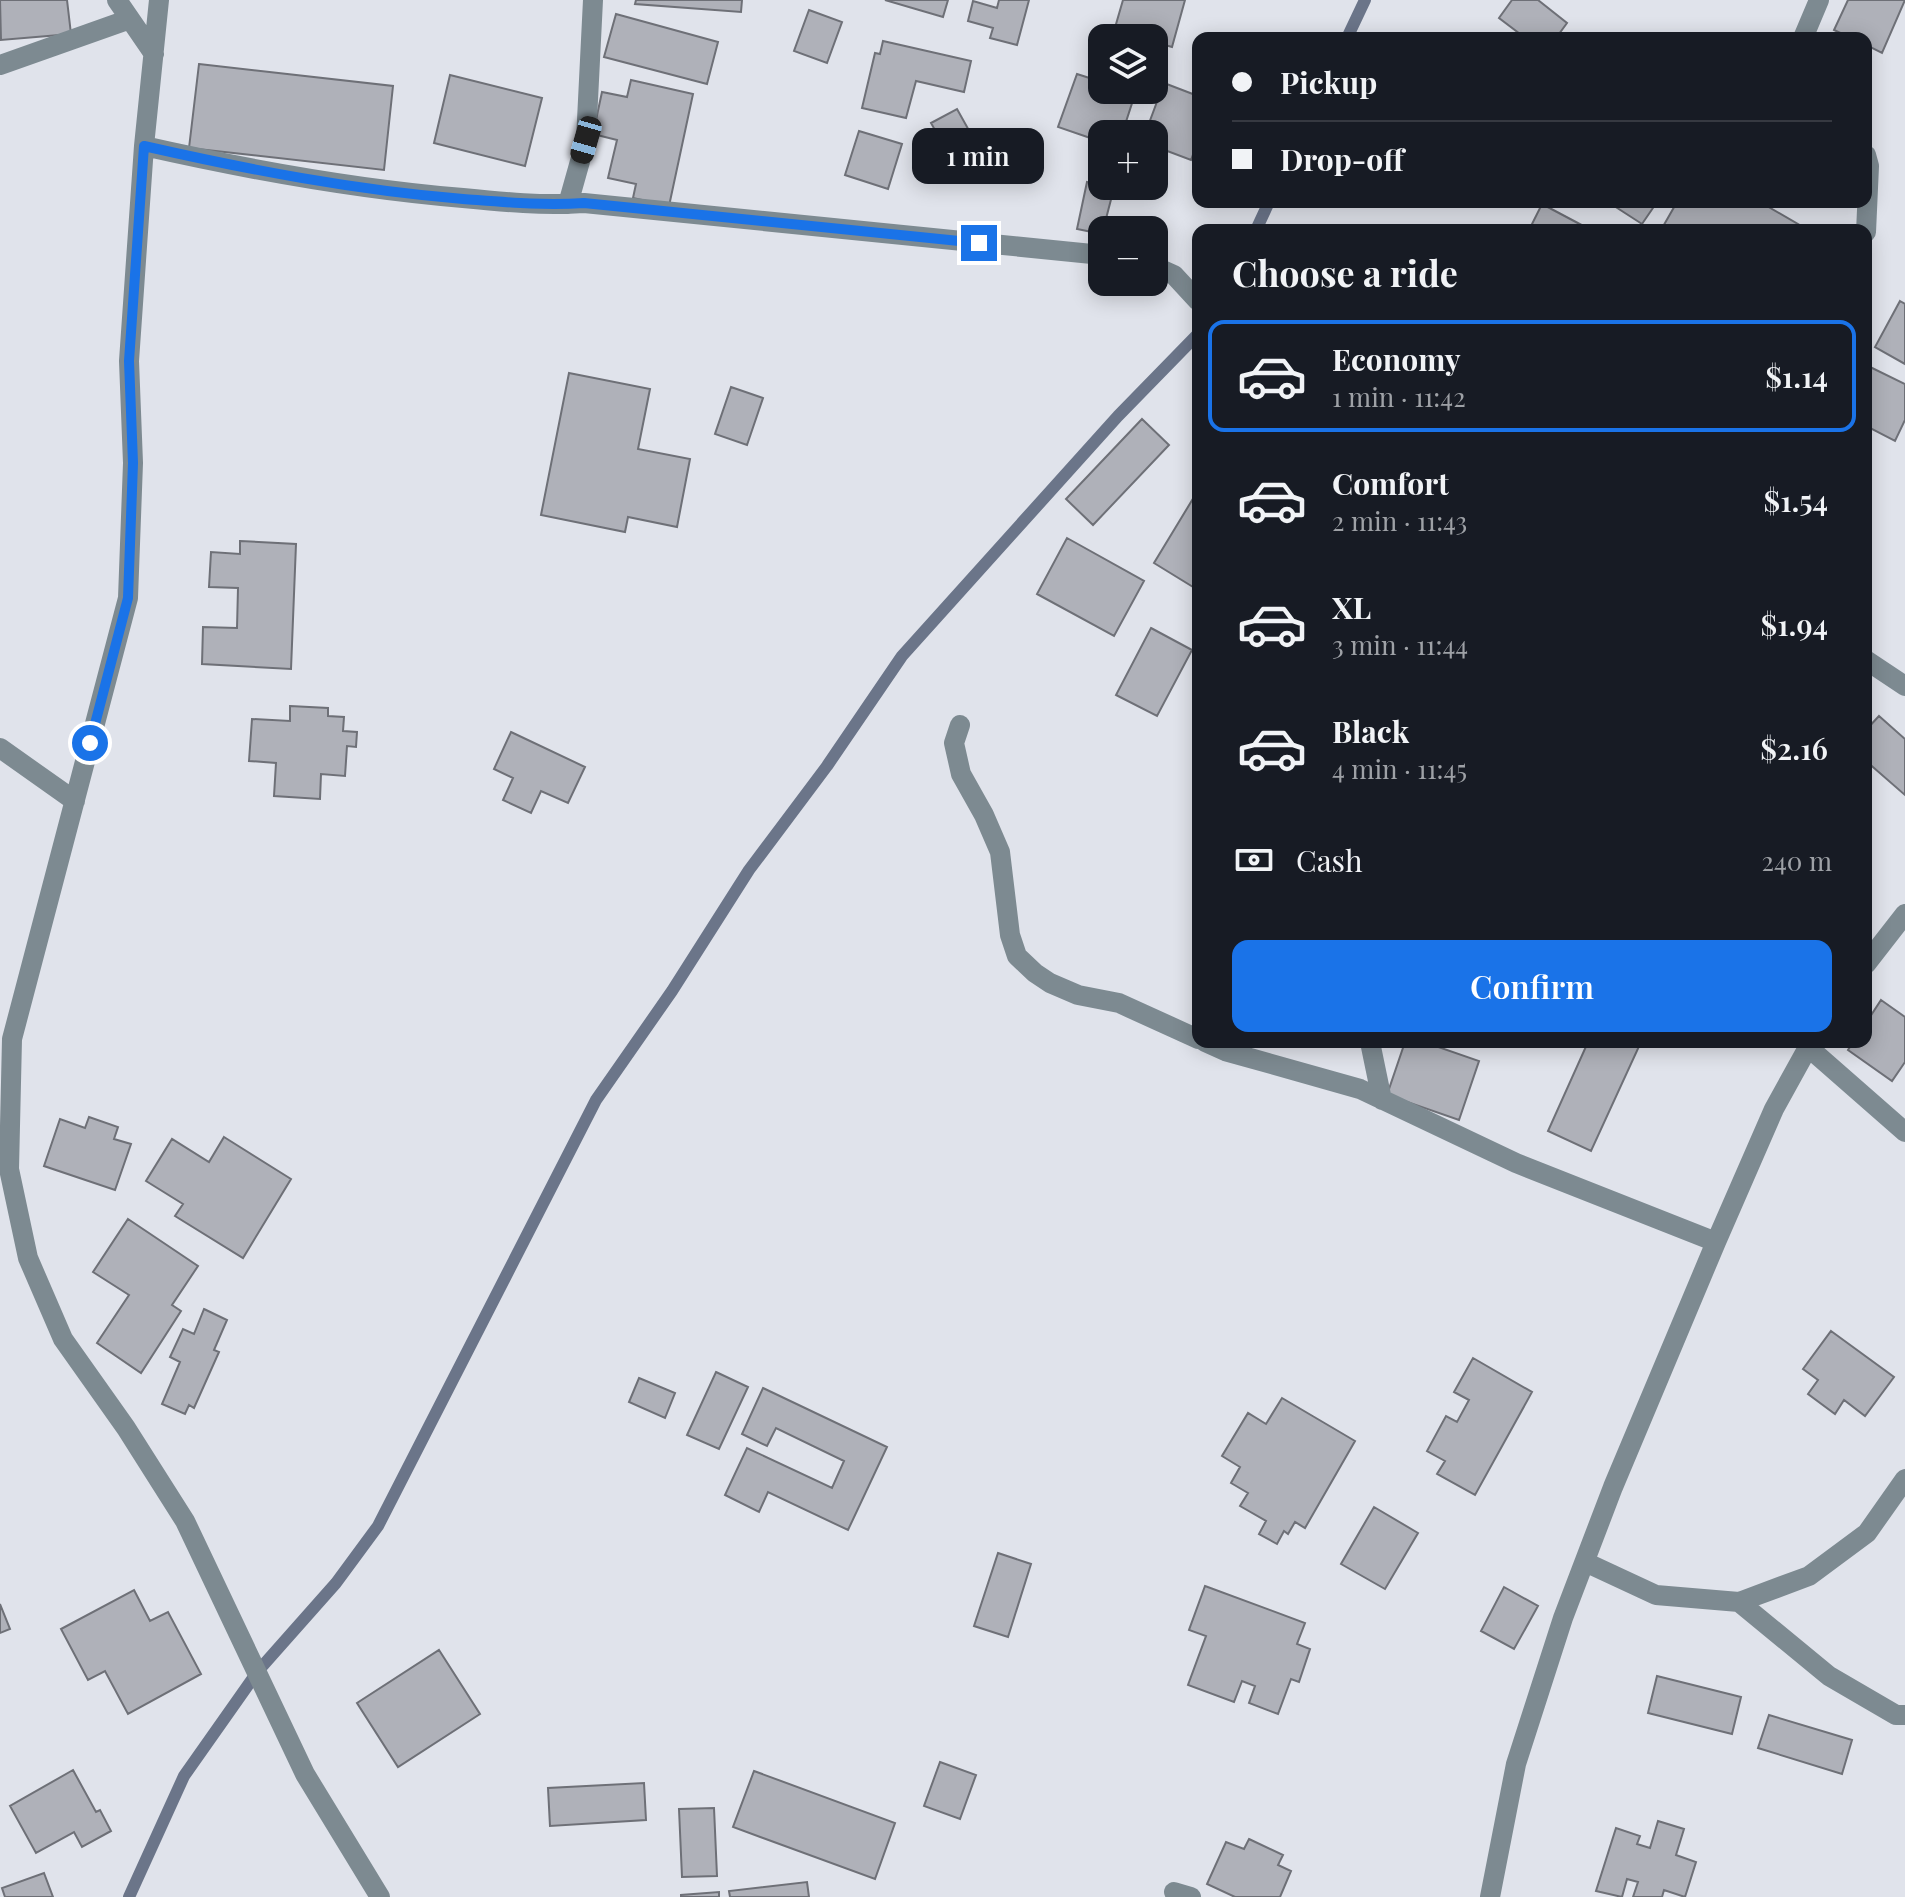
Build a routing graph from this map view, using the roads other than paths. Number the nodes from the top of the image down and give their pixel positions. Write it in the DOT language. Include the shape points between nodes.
graph roads {
  1 [pos="117,0"];
  2 [pos="159,0"];
  3 [pos="593,0"];
  4 [pos="1819,0"];
  5 [pos="130,19"];
  6 [pos="1806,32"];
  7 [pos="154,54"];
  8 [pos="0,65"];
  9 [pos="144,146"];
  10 [pos="568,204"];
  11 [pos="1088,254"];
  12 [pos="1168,272"];
  13 [pos="1192,294"];
  14 [pos="1872,664"];
  15 [pos="1905,686"];
  16 [pos="960,725"];
  17 [pos="0,748"];
  18 [pos="75,801"];
  19 [pos="1905,914"];
  20 [pos="1872,956"];
  21 [pos="1192,1036"];
  22 [pos="1218,1048"];
  23 [pos="1371,1048"];
  24 [pos="1807,1048"];
  25 [pos="1813,1048"];
  26 [pos="1382,1100"];
  27 [pos="1905,1132"];
  28 [pos="4,1168"];
  29 [pos="1716,1242"];
  30 [pos="1905,1479"];
  31 [pos="1585,1562"];
  32 [pos="1739,1602"];
  33 [pos="1905,1715"];
  34 [pos="380,1897"];
  35 [pos="1490,1897"];
  1 -- 5 [label="street"];
  2 -- 7 [label="street"];
  3 -- 10 [label="street" via="586,140"];
  4 -- 6 [label="street"];
  5 -- 7 [label="street"];
  5 -- 8 [label="street"];
  7 -- 9 [label="street"];
  9 -- 10 [label="street" via="381,192"];
  9 -- 18 [label="street" via="129,361 133,463 128,598"];
  10 -- 11 [label="street"];
  12 -- 13 [label="street"];
  14 -- 15 [label="street"];
  16 -- 21 [label="street" via="954,743 961,774 1000,852 1017,956 1050,983 1119,1003"];
  17 -- 18 [label="street"];
  18 -- 28 [label="street" via="12,1039"];
  19 -- 20 [label="street"];
  22 -- 26 [label="street"];
  23 -- 26 [label="street"];
  24 -- 29 [label="street"];
  25 -- 27 [label="street"];
  26 -- 29 [label="street" via="1516,1163"];
  28 -- 34 [label="street" via="28,1258 63,1339 185,1521 305,1774"];
  29 -- 31 [label="street"];
  30 -- 32 [label="street" via="1867,1533 1809,1576"];
  31 -- 32 [label="street" via="1656,1595"];
  31 -- 35 [label="street" via="1516,1764"];
  32 -- 33 [label="street" via="1829,1676 1896,1715"];
}
